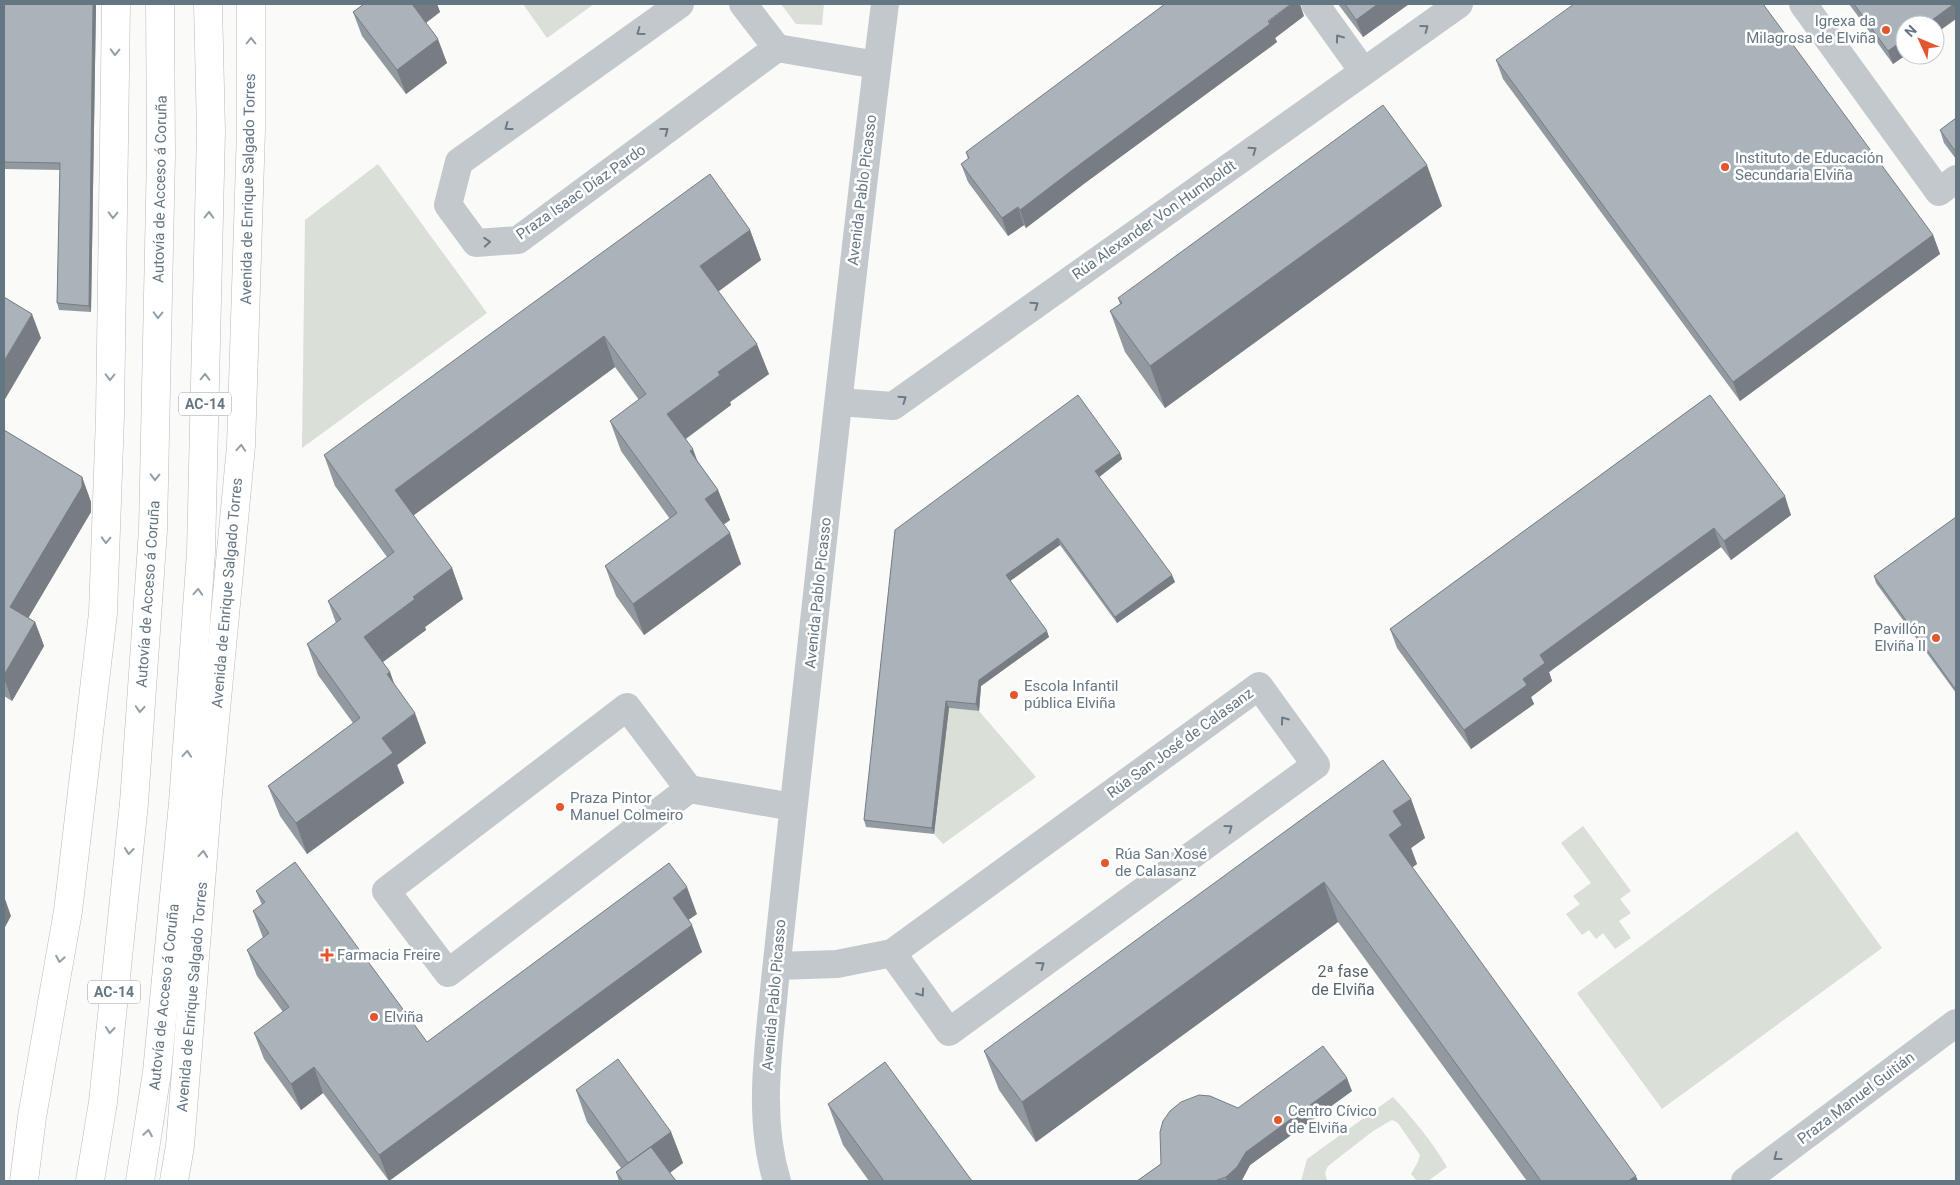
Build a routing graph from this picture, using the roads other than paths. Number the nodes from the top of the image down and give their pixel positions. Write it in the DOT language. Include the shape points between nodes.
graph roads {
  1 [pos="116,4"];
  2 [pos="160,4"];
  3 [pos="208,4"];
  4 [pos="251,4"];
  5 [pos="680,4"];
  6 [pos="743,4"];
  7 [pos="885,4"];
  8 [pos="1315,4"];
  9 [pos="1459,4"];
  10 [pos="1803,4"];
  11 [pos="777,48"];
  12 [pos="877,65"];
  13 [pos="1363,71"];
  14 [pos="1956,179"];
  15 [pos="839,402"];
  16 [pos="689,789"];
  17 [pos="793,808"];
  18 [pos="892,953"];
  19 [pos="777,966"];
  20 [pos="1956,1023"];
  21 [pos="32,1116"];
  22 [pos="180,1146"];
  23 [pos="1751,1179"];
  24 [pos="10,1181"];
  25 [pos="24,1181"];
  26 [pos="90,1181"];
  27 [pos="140,1181"];
  28 [pos="174,1181"];
  29 [pos="179,1181"];
  30 [pos="777,1181"];
  1 -- 21 [label="main road, one-way" via="110,416 103,613 68,911"];
  2 -- 26 [label="main road, Autovía de Acceso á Coruña / AC-14, one-way" via="161,154 153,530 134,803 103,1102"];
  27 -- 3 [label="main road, Autovía de Acceso á Coruña / AC-14, one-way" via="157,1072 183,803 201,552 211,131"];
  22 -- 4 [label="main road, Avenida de Enrique Salgado Torres, one-way" via="208,794 241,446 251,130"];
  5 -- 11 [label="street, Praza Isaac Díaz Pardo, one-way" via="459,162 448,205 476,243 518,240"];
  6 -- 11 [label="street"];
  7 -- 12 [label="street, Avenida Pablo Picasso"];
  13 -- 8 [label="street, one-way"];
  13 -- 9 [label="street, Rúa Alexander Von Humboldt, one-way"];
  10 -- 14 [label="street" via="1939,192"];
  11 -- 12 [label="street"];
  12 -- 15 [label="street, Avenida Pablo Picasso"];
  15 -- 13 [label="street, Rúa Alexander Von Humboldt, one-way" via="893,406"];
  15 -- 17 [label="street, Avenida Pablo Picasso"];
  16 -- 16 [label="street" via="627,707 386,891 448,972"];
  16 -- 17 [label="street"];
  17 -- 19 [label="street, Avenida Pablo Picasso"];
  18 -- 18 [label="street, Rúa San José de Calasanz, one-way" via="949,1032 1316,765 1259,686"];
  18 -- 19 [label="street, Rúa San José de Calasanz" via="837,964"];
  19 -- 30 [label="street, Avenida Pablo Picasso" via="765,1116"];
  20 -- 23 [label="street, Praza Manuel Guitián, one-way"];
  21 -- 24 [label="main road"];
  21 -- 25 [label="main road"];
  22 -- 28 [label="main road, Avenida de Enrique Salgado Torres"];
  22 -- 29 [label="main road"];
}
